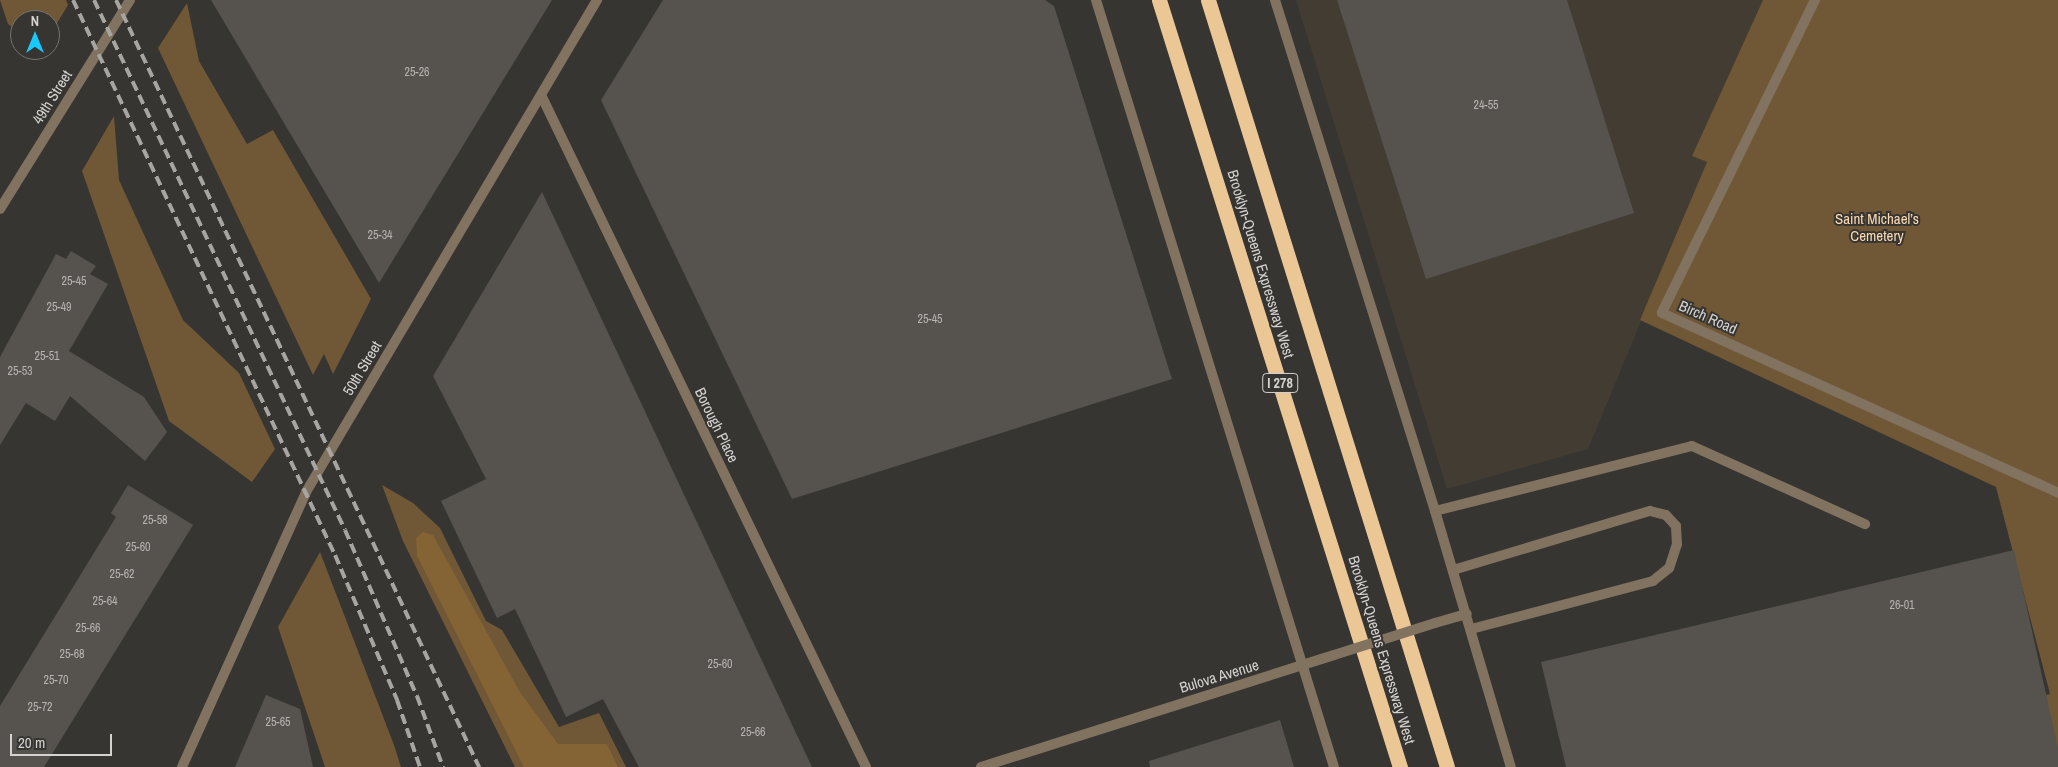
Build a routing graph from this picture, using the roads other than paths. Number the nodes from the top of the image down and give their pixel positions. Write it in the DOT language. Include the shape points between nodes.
graph roads {
  1 [pos="130,0"];
  2 [pos="597,0"];
  3 [pos="1096,0"];
  4 [pos="1159,0"];
  5 [pos="1208,0"];
  6 [pos="1275,0"];
  7 [pos="1815,0"];
  8 [pos="542,97"];
  9 [pos="0,209"];
  10 [pos="2058,493"];
  11 [pos="1435,511"];
  12 [pos="1865,524"];
  13 [pos="1453,570"];
  14 [pos="1467,614"];
  15 [pos="1471,629"];
  16 [pos="1304,665"];
  17 [pos="182,767"];
  18 [pos="866,767"];
  19 [pos="981,767"];
  20 [pos="1334,767"];
  21 [pos="1400,767"];
  22 [pos="1447,767"];
  23 [pos="1511,767"];
  1 -- 9 [label="street, 49th Street"];
  2 -- 8 [label="street, 50th Street"];
  3 -- 16 [label="street"];
  4 -- 21 [label="highway, Brooklyn-Queens Expressway West / I 278"];
  5 -- 22 [label="highway, Brooklyn-Queens Expressway West"];
  6 -- 11 [label="street"];
  7 -- 10 [label="street, Birch Road" via="1662,313"];
  8 -- 17 [label="street, 50th Street" via="306,492"];
  8 -- 18 [label="street, Borough Place"];
  11 -- 12 [label="street" via="1692,446"];
  11 -- 13 [label="street"];
  13 -- 14 [label="street"];
  13 -- 15 [label="street" via="1650,511 1666,515 1676,526 1677,544 1669,568 1653,581"];
  14 -- 15 [label="street"];
  14 -- 16 [label="street, Bulova Avenue, bridge"];
  15 -- 23 [label="street"];
  16 -- 19 [label="street, Bulova Avenue"];
  16 -- 20 [label="street"];
}
